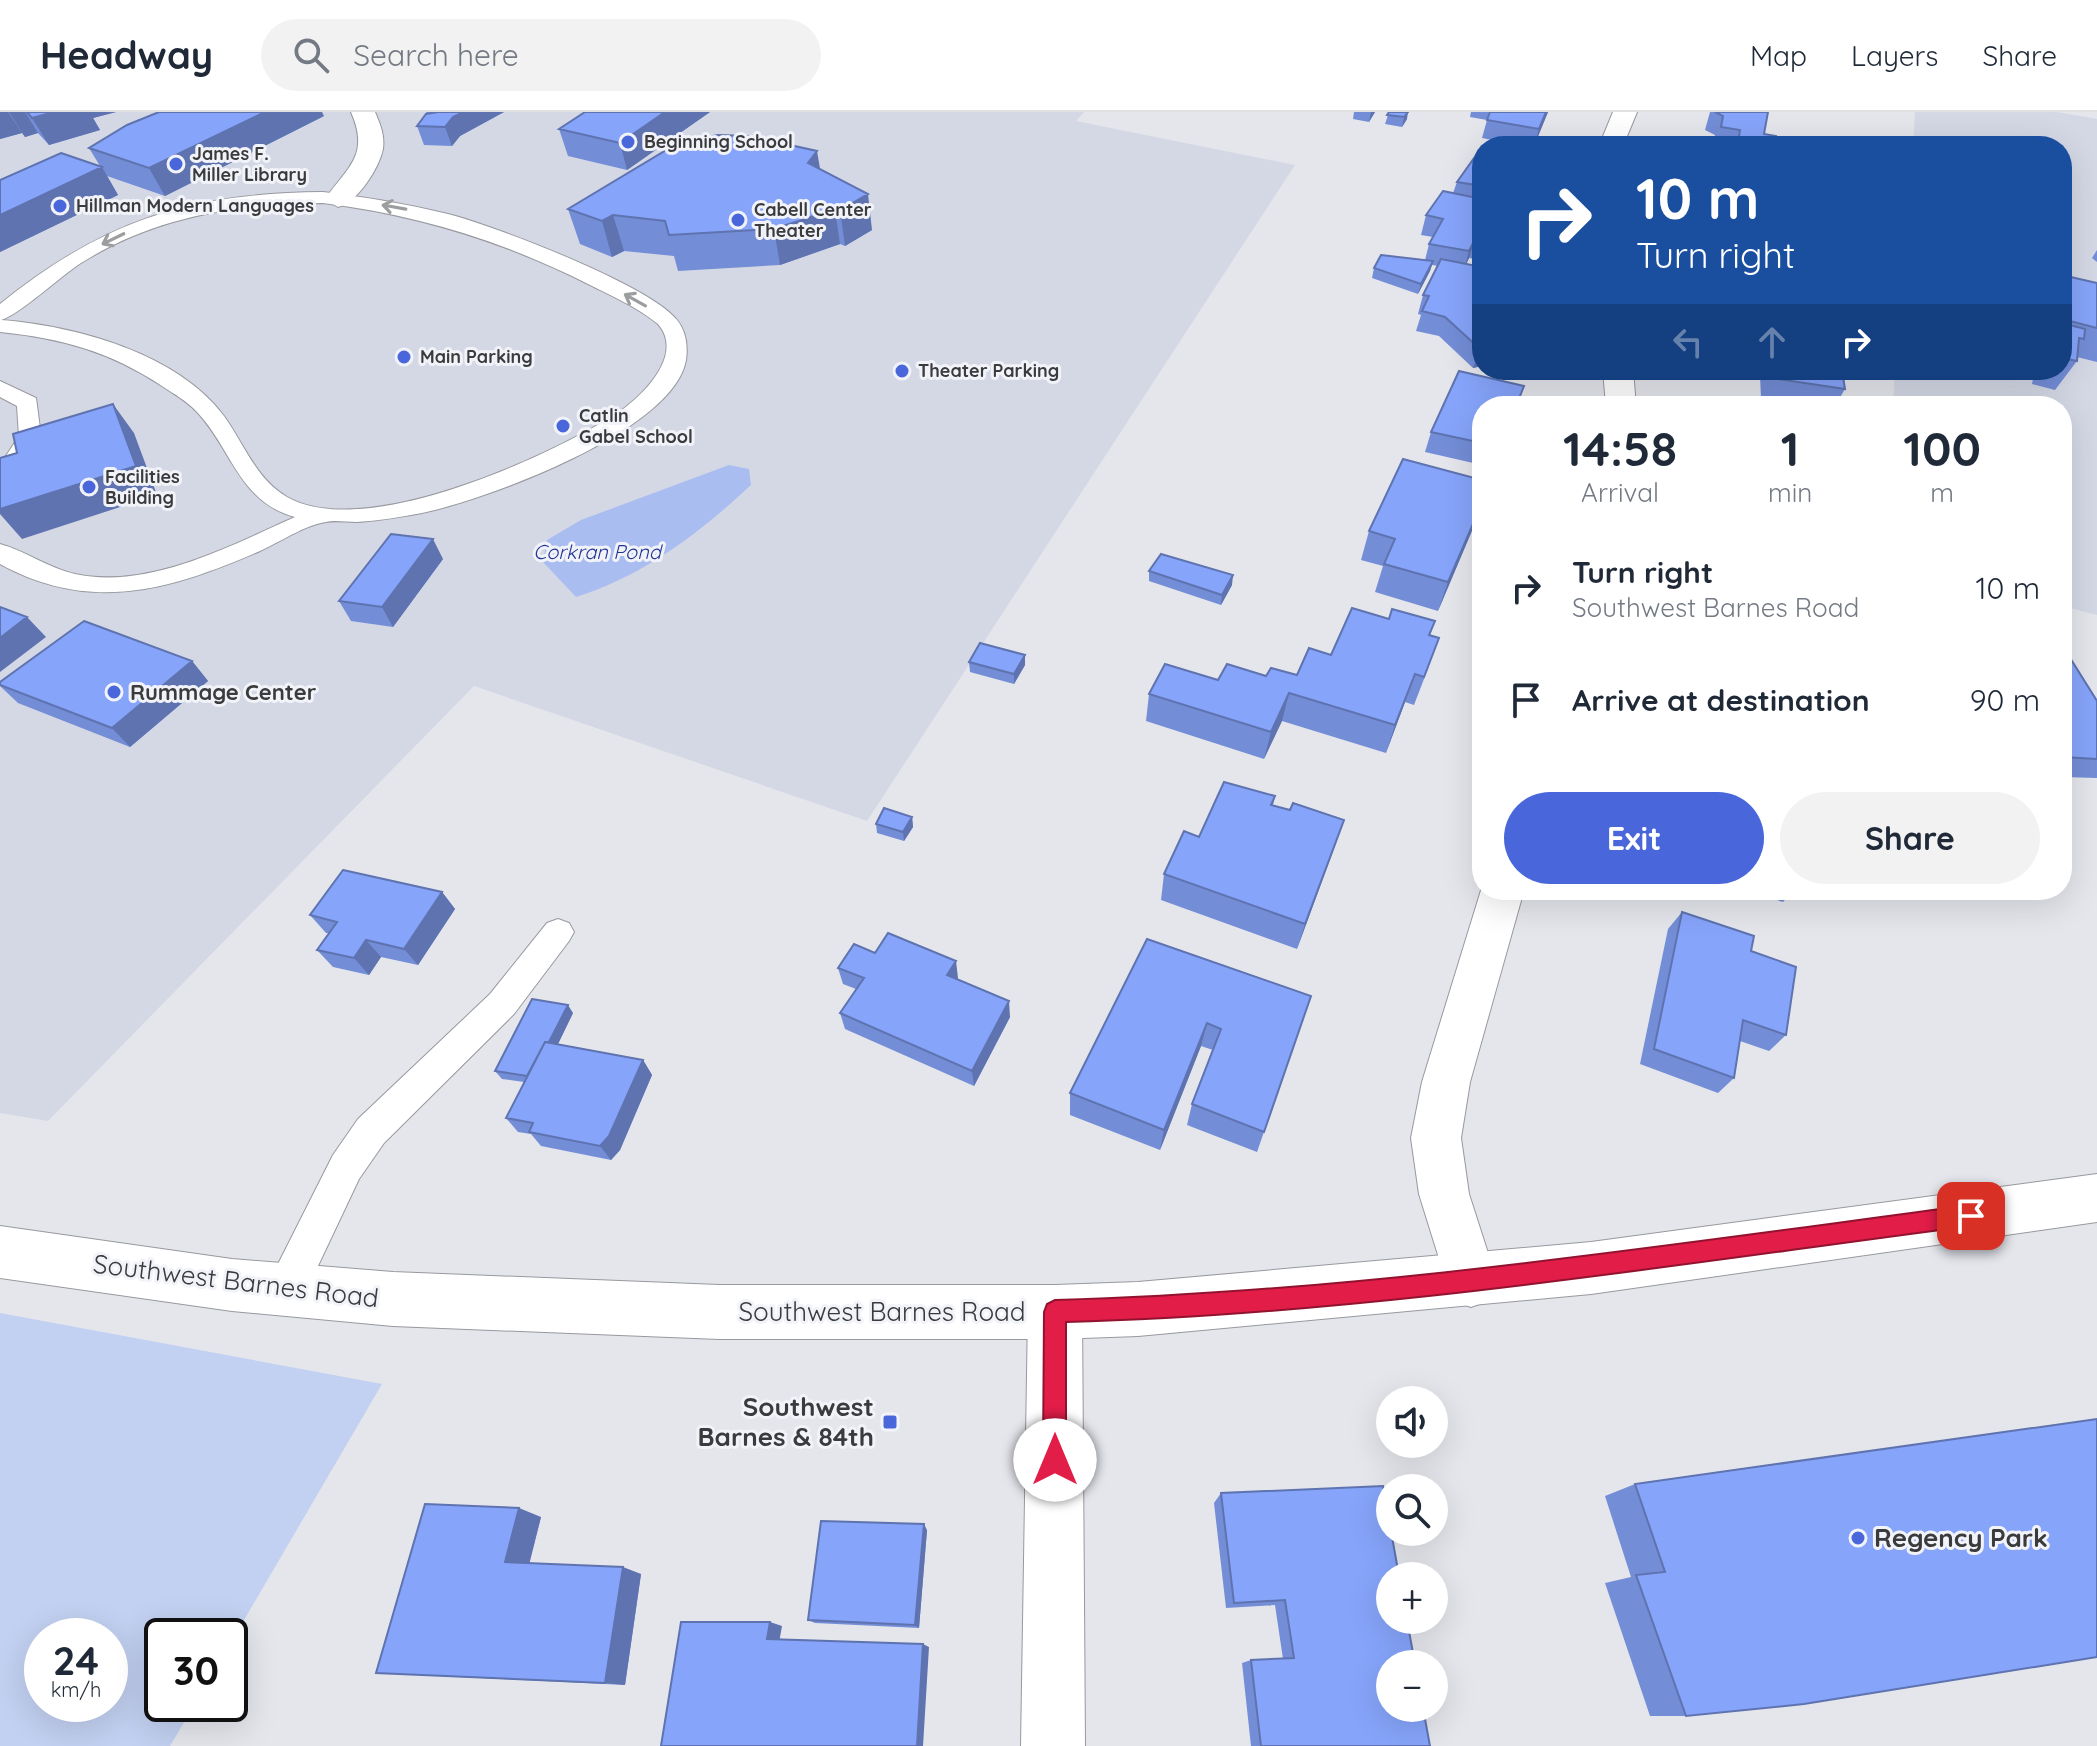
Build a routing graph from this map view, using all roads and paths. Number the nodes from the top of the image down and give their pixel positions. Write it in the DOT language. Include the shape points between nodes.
graph roads {
  1 [pos="363,112"];
  2 [pos="1625,112"];
  3 [pos="1615,136"];
  4 [pos="338,199"];
  5 [pos="0,314"];
  6 [pos="0,326"];
  7 [pos="0,388"];
  8 [pos="0,483"];
  9 [pos="320,515"];
  10 [pos="0,552"];
  11 [pos="1499,900"];
  12 [pos="558,932"];
  13 [pos="2097,1198"];
  14 [pos="0,1252"];
  15 [pos="1471,1281"];
  16 [pos="286,1290"];
  17 [pos="1055,1312"];
  18 [pos="1053,1746"];
  1 -- 4 [label="main road" via="369,125 368,165"];
  2 -- 3 [label="main road"];
  4 -- 5 [label="lane, one-way" via="231,203 138,226 68,262"];
  9 -- 4 [label="lane, one-way" via="439,502 546,464 630,414 668,377 677,359 674,331 654,311 567,264 439,215"];
  6 -- 9 [label="lane" via="66,332 142,362 205,406 263,493"];
  7 -- 8 [label="lane" via="28,403 30,436"];
  9 -- 10 [label="lane" via="140,582 101,586 21,567"];
  11 -- 15 [label="main road" via="1446,1082 1436,1138 1444,1194"];
  12 -- 16 [label="lane" via="502,1004 371,1131 346,1167"];
  13 -- 15 [label="main road, Southwest Barnes Road"];
  14 -- 16 [label="main road, Southwest Barnes Road"];
  15 -- 17 [label="main road, Southwest Barnes Road"];
  16 -- 17 [label="main road, Southwest Barnes Road" via="719,1312"];
  17 -- 18 [label="main road"];
}
